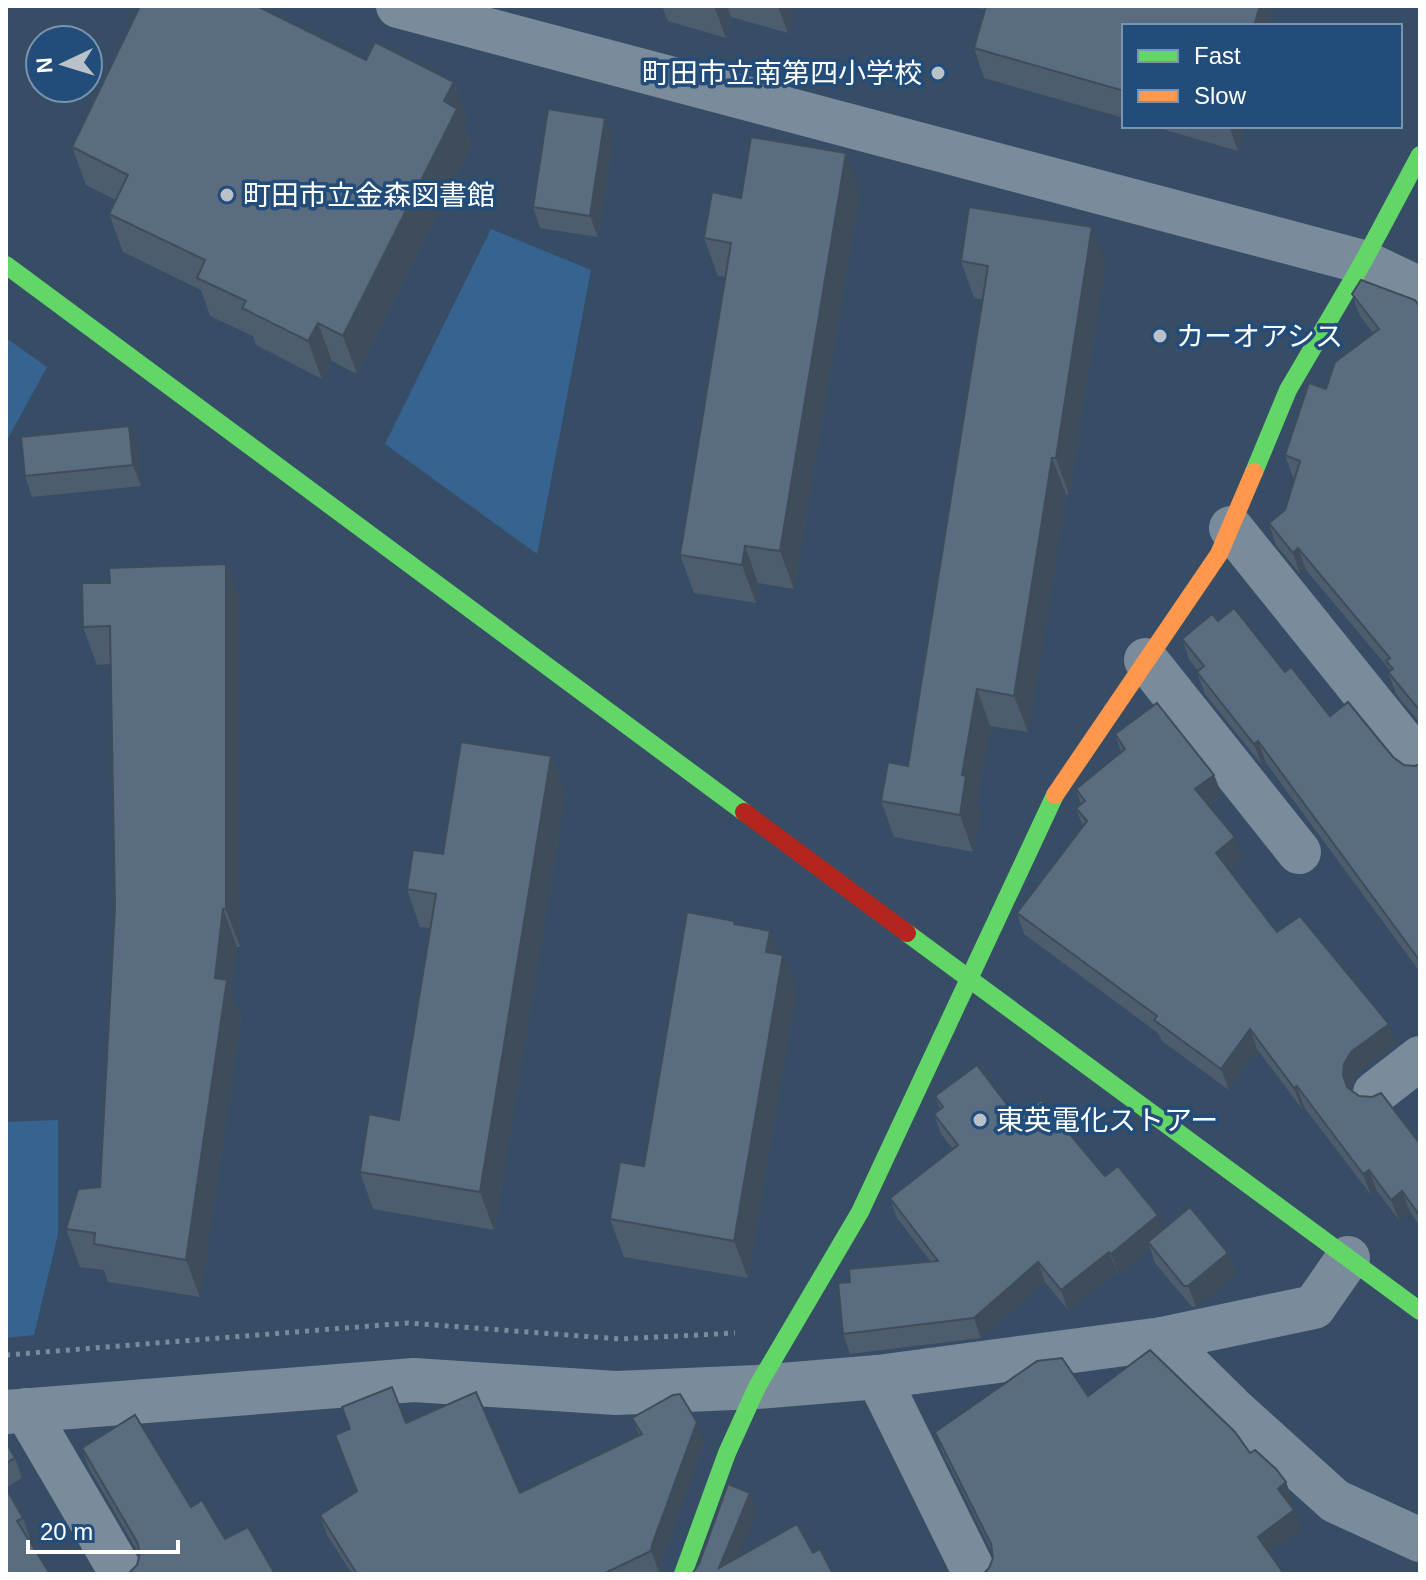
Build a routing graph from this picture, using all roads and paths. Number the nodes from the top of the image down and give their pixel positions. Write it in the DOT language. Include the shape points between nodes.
graph roads {
  1 [pos="398,6"];
  2 [pos="1420,155"];
  3 [pos="1363,262"];
  4 [pos="6,265"];
  5 [pos="1420,289"];
  6 [pos="1231,528"];
  7 [pos="1146,660"];
  8 [pos="1420,763"];
  9 [pos="1299,852"];
  10 [pos="968,979"];
  11 [pos="1419,1060"];
  12 [pos="1375,1093"];
  13 [pos="1348,1258"];
  14 [pos="1420,1311"];
  15 [pos="1162,1339"];
  16 [pos="878,1377"];
  17 [pos="757,1387"];
  18 [pos="16,1411"];
  19 [pos="1420,1540"];
  20 [pos="122,1574"];
  21 [pos="683,1574"];
  22 [pos="975,1574"];
  1 -- 3 [label="street"];
  2 -- 3 [label="street"];
  3 -- 5 [label="street"];
  3 -- 6 [label="street" via="1288,390"];
  4 -- 10 [label="street"];
  6 -- 7 [label="street"];
  6 -- 8 [label="street"];
  7 -- 9 [label="street"];
  7 -- 10 [label="street" via="1058,789"];
  10 -- 13 [label="street"];
  10 -- 17 [label="street" via="860,1212"];
  11 -- 12 [label="street"];
  13 -- 14 [label="street"];
  13 -- 15 [label="street" via="1314,1307"];
  15 -- 16 [label="street"];
  15 -- 19 [label="street" via="1335,1501"];
  16 -- 17 [label="street"];
  16 -- 22 [label="street"];
  17 -- 18 [label="street" via="616,1393 414,1380"];
  17 -- 21 [label="street"];
  18 -- 20 [label="street"];
}
